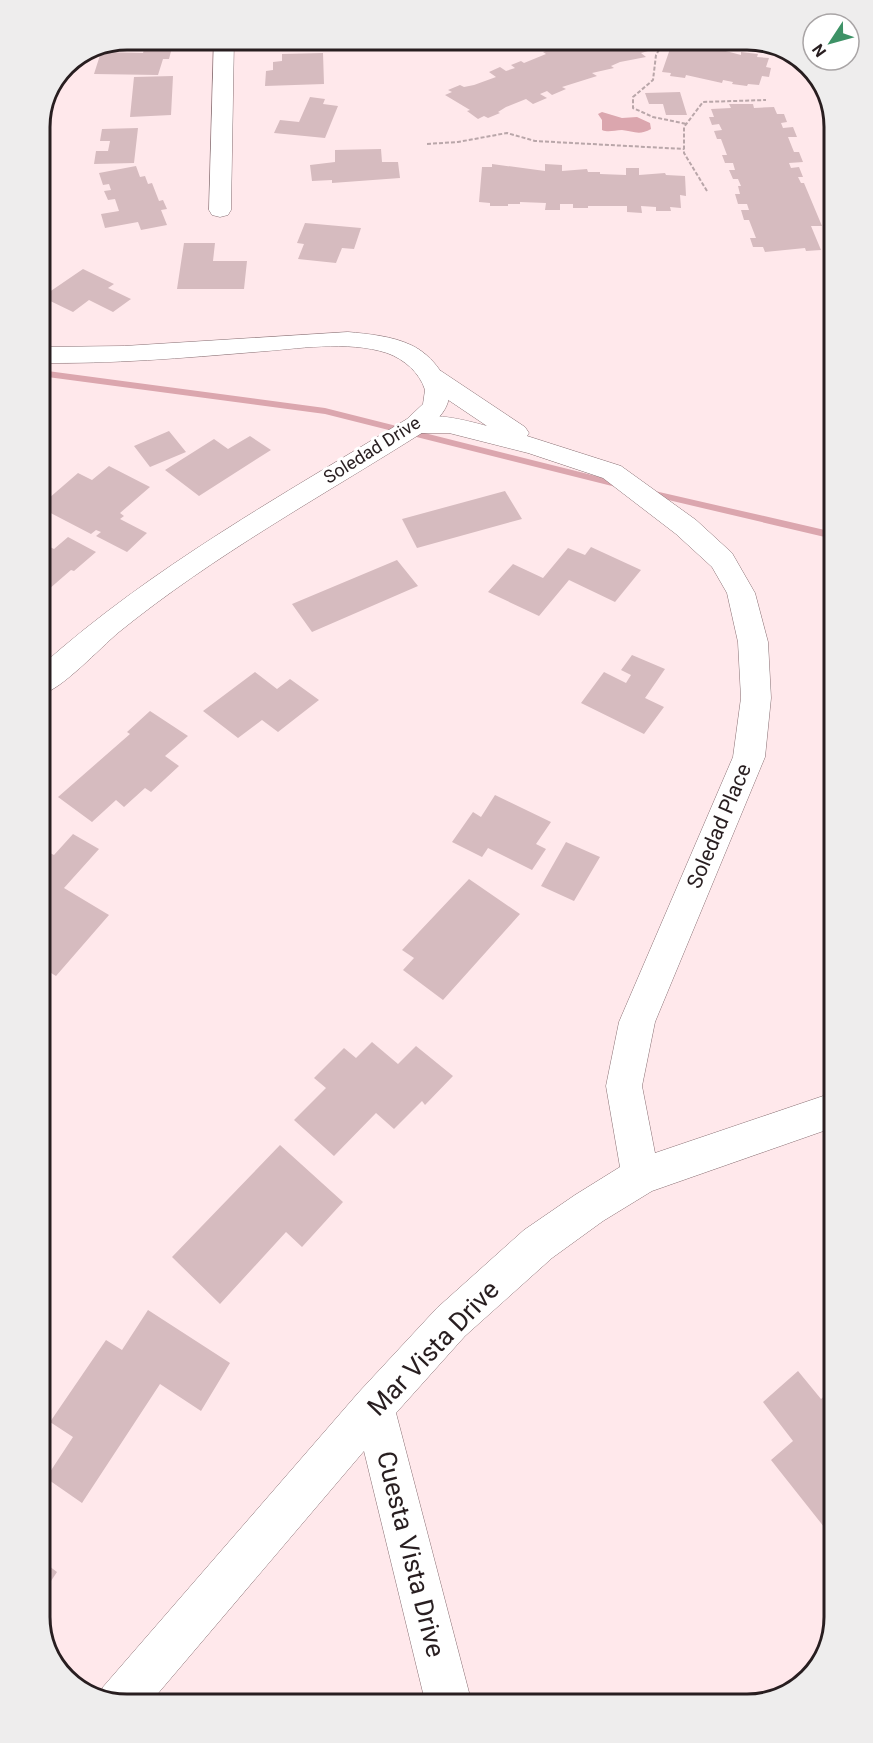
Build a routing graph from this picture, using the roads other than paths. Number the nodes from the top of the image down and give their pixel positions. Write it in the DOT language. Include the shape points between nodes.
graph roads {
  1 [pos="224,49"];
  2 [pos="220,210"];
  3 [pos="50,355"];
  4 [pos="432,377"];
  5 [pos="416,425"];
  6 [pos="534,446"];
  7 [pos="50,675"];
  8 [pos="824,1113"];
  9 [pos="641,1176"];
  10 [pos="375,1407"];
  11 [pos="128,1693"];
  12 [pos="446,1694"];
  1 -- 2 [label="street"];
  3 -- 4 [label="street" via="353,341 397,348 418,359"];
  4 -- 5 [label="street, Soledad Drive" via="438,389 437,403"];
  4 -- 6 [label="street"];
  5 -- 6 [label="street, Soledad Place" via="449,425"];
  5 -- 7 [label="street, Soledad Drive" via="215,548"];
  6 -- 9 [label="street, Soledad Place" via="612,472 686,526 722,560 741,593 753,642 756,698 749,757 637,1022 624,1086"];
  8 -- 9 [label="street, Mar Vista Drive"];
  9 -- 10 [label="street, Mar Vista Drive" via="538,1244 451,1322"];
  10 -- 11 [label="street, Mar Vista Drive"];
  10 -- 12 [label="street, Cuesta Vista Drive"];
}
